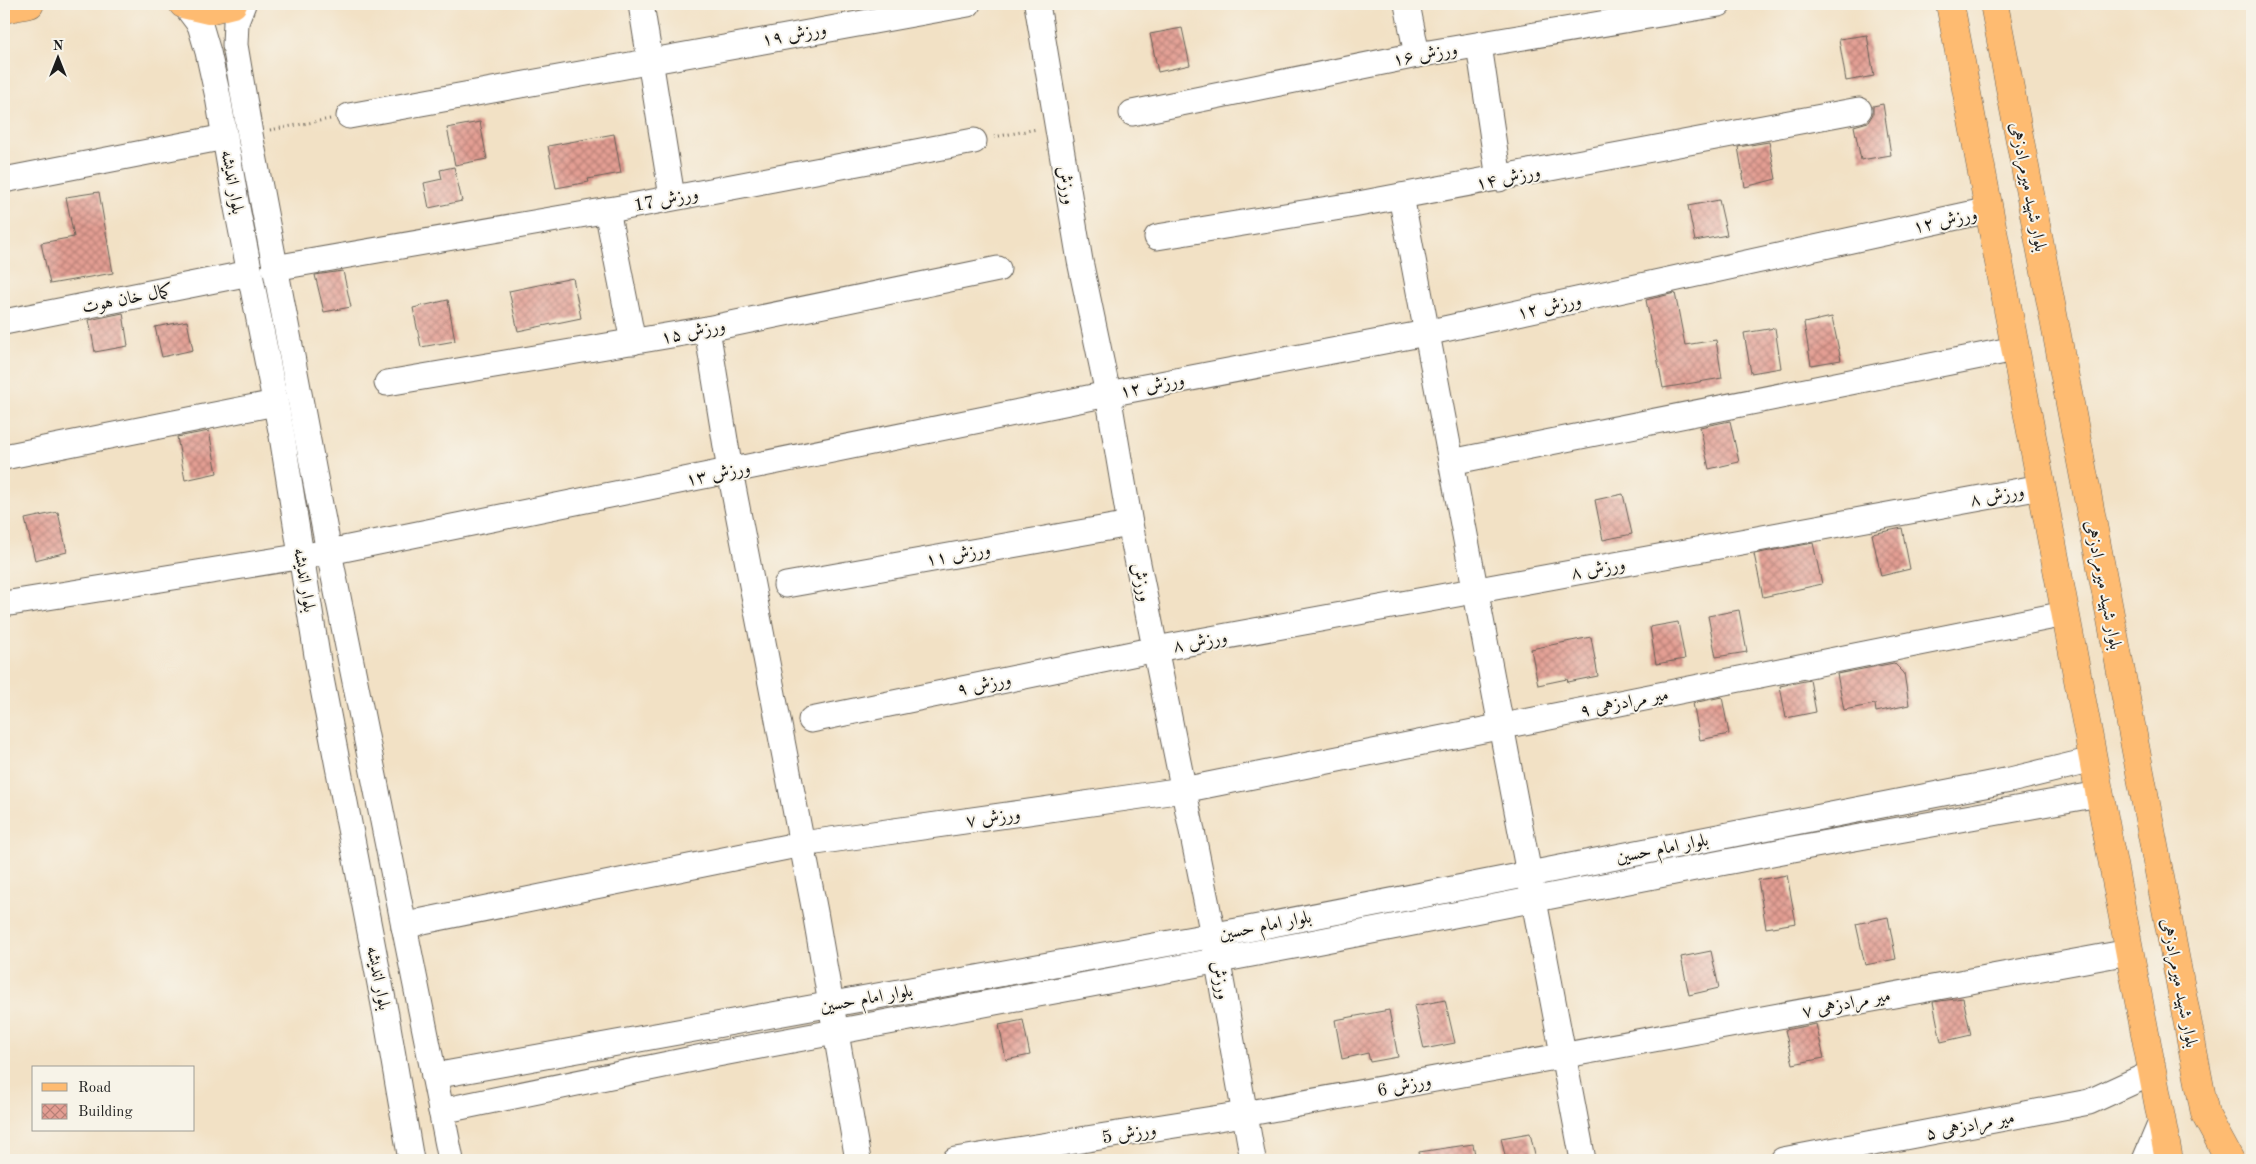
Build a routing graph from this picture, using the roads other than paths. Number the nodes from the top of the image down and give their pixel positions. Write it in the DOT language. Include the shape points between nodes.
graph roads {
  1 [pos="30,4"];
  2 [pos="233,4"];
  3 [pos="243,4"];
  4 [pos="641,4"];
  5 [pos="968,4"];
  6 [pos="1037,4"];
  7 [pos="1407,4"];
  8 [pos="1719,4"];
  9 [pos="1950,4"];
  10 [pos="1994,4"];
  11 [pos="184,5"];
  12 [pos="4,9"];
  13 [pos="1479,45"];
  14 [pos="1417,55"];
  15 [pos="650,60"];
  16 [pos="1858,110"];
  17 [pos="1132,113"];
  18 [pos="349,116"];
  19 [pos="225,137"];
  20 [pos="974,141"];
  21 [pos="1499,178"];
  22 [pos="4,180"];
  23 [pos="1401,196"];
  24 [pos="672,197"];
  25 [pos="607,210"];
  26 [pos="1989,210"];
  27 [pos="1157,237"];
  28 [pos="274,268"];
  29 [pos="998,269"];
  30 [pos="250,273"];
  31 [pos="4,322"];
  32 [pos="707,329"];
  33 [pos="1426,333"];
  34 [pos="633,342"];
  35 [pos="2015,349"];
  36 [pos="387,383"];
  37 [pos="1108,394"];
  38 [pos="275,404"];
  39 [pos="4,457"];
  40 [pos="1451,462"];
  41 [pos="730,471"];
  42 [pos="2041,487"];
  43 [pos="1130,524"];
  44 [pos="329,552"];
  45 [pos="301,556"];
  46 [pos="786,585"];
  47 [pos="1475,590"];
  48 [pos="4,604"];
  49 [pos="2065,614"];
  50 [pos="1156,649"];
  51 [pos="811,720"];
  52 [pos="1501,727"];
  53 [pos="2093,760"];
  54 [pos="1183,790"];
  55 [pos="2099,794"];
  56 [pos="802,844"];
  57 [pos="1529,874"];
  58 [pos="1534,900"];
  59 [pos="404,927"];
  60 [pos="1212,935"];
  61 [pos="2129,952"];
  62 [pos="1217,961"];
  63 [pos="831,1005"];
  64 [pos="836,1032"];
  65 [pos="1563,1055"];
  66 [pos="2152,1073"];
  67 [pos="434,1076"];
  68 [pos="441,1111"];
  69 [pos="1244,1114"];
  70 [pos="2161,1122"];
  71 [pos="411,1160"];
  72 [pos="451,1160"];
  73 [pos="858,1160"];
  74 [pos="955,1160"];
  75 [pos="1253,1160"];
  76 [pos="1583,1160"];
  77 [pos="1783,1160"];
  78 [pos="2145,1160"];
  79 [pos="2169,1160"];
  80 [pos="2230,1160"];
  1 -- 12 [label="main road"];
  2 -- 11 [label="main road" via="209,10"];
  3 -- 28 [label="street, بلوار اندیشه" via="236,22 235,45"];
  4 -- 15 [label="street"];
  5 -- 15 [label="street, ورزش ۱۹"];
  6 -- 37 [label="street, ورزش" via="1080,261"];
  7 -- 14 [label="street"];
  8 -- 13 [label="street, ورزش ۱۶"];
  9 -- 26 [label="main road"];
  10 -- 80 [label="main road, بلوار شهید میرمرادزهی" via="2205,1114"];
  11 -- 19 [label="street, بلوار اندیشه" via="200,25"];
  13 -- 14 [label="street, ورزش ۱۶"];
  13 -- 21 [label="street"];
  14 -- 17 [label="street, ورزش ۱۶"];
  15 -- 18 [label="street, ورزش ۱۹"];
  15 -- 24 [label="street"];
  16 -- 21 [label="street, ورزش ۱۴"];
  19 -- 22 [label="street"];
  19 -- 30 [label="street, بلوار اندیشه"];
  20 -- 24 [label="street, ورزش 17"];
  21 -- 23 [label="street, ورزش ۱۴"];
  23 -- 27 [label="street, ورزش ۱۴"];
  23 -- 33 [label="street"];
  24 -- 25 [label="street, ورزش 17"];
  25 -- 28 [label="street, ورزش 17"];
  25 -- 34 [label="street"];
  26 -- 33 [label="street, ورزش ۱۲"];
  26 -- 35 [label="main road"];
  28 -- 44 [label="street, بلوار اندیشه"];
  29 -- 32 [label="street, ورزش ۱۵"];
  30 -- 31 [label="street, کمال خان هوت"];
  30 -- 38 [label="street, بلوار اندیشه"];
  32 -- 34 [label="street, ورزش ۱۵"];
  32 -- 41 [label="street"];
  33 -- 37 [label="street, ورزش ۱۲"];
  33 -- 40 [label="street"];
  34 -- 36 [label="street, ورزش ۱۵"];
  35 -- 40 [label="street"];
  35 -- 42 [label="main road"];
  37 -- 41 [label="street, ورزش ۱۳"];
  37 -- 43 [label="street, ورزش"];
  38 -- 39 [label="street"];
  38 -- 45 [label="street, بلوار اندیشه"];
  40 -- 47 [label="street"];
  41 -- 44 [label="street, ورزش ۱۳"];
  41 -- 56 [label="street"];
  42 -- 47 [label="street, ورزش ۸"];
  42 -- 49 [label="main road"];
  43 -- 46 [label="street, ورزش ۱۱"];
  43 -- 50 [label="street, ورزش"];
  44 -- 45 [label="street, ورزش ۱۳"];
  44 -- 59 [label="street, بلوار اندیشه"];
  45 -- 48 [label="street, ورزش ۱۳"];
  45 -- 71 [label="street, بلوار اندیشه"];
  47 -- 50 [label="street, ورزش ۸"];
  47 -- 52 [label="street"];
  49 -- 52 [label="street, میر مرادزهی ۹"];
  49 -- 53 [label="main road"];
  50 -- 51 [label="street, ورزش ۹"];
  50 -- 54 [label="street, ورزش"];
  52 -- 54 [label="street, میر مرادزهی ۹"];
  52 -- 57 [label="street"];
  53 -- 55 [label="main road"];
  53 -- 57 [label="street, بلوار امام حسین" via="2010,780"];
  54 -- 56 [label="street, ورزش ۷"];
  54 -- 60 [label="street, ورزش"];
  55 -- 58 [label="street, بلوار امام حسین"];
  55 -- 61 [label="main road"];
  56 -- 59 [label="street, ورزش ۷"];
  56 -- 63 [label="street"];
  57 -- 58 [label="street"];
  57 -- 60 [label="street, بلوار امام حسین"];
  58 -- 62 [label="street, بلوار امام حسین"];
  58 -- 65 [label="street"];
  59 -- 67 [label="street, بلوار اندیشه"];
  60 -- 62 [label="street, ورزش"];
  60 -- 63 [label="street, بلوار امام حسین"];
  61 -- 65 [label="street, میر مرادزهی ۷"];
  61 -- 66 [label="main road"];
  62 -- 64 [label="street, بلوار امام حسین"];
  62 -- 69 [label="street, ورزش"];
  63 -- 64 [label="street"];
  63 -- 67 [label="street, بلوار امام حسین"];
  64 -- 68 [label="street, بلوار امام حسین"];
  64 -- 73 [label="street"];
  65 -- 69 [label="street, ورزش 6"];
  65 -- 76 [label="street"];
  66 -- 70 [label="main road"];
  66 -- 77 [label="street, میر مرادزهی ۵" via="2089,1102"];
  67 -- 68 [label="street, بلوار اندیشه"];
  68 -- 72 [label="street, بلوار اندیشه"];
  69 -- 74 [label="street, ورزش 5"];
  69 -- 75 [label="street, ورزش"];
  70 -- 78 [label="street"];
  70 -- 79 [label="main road"];
}
